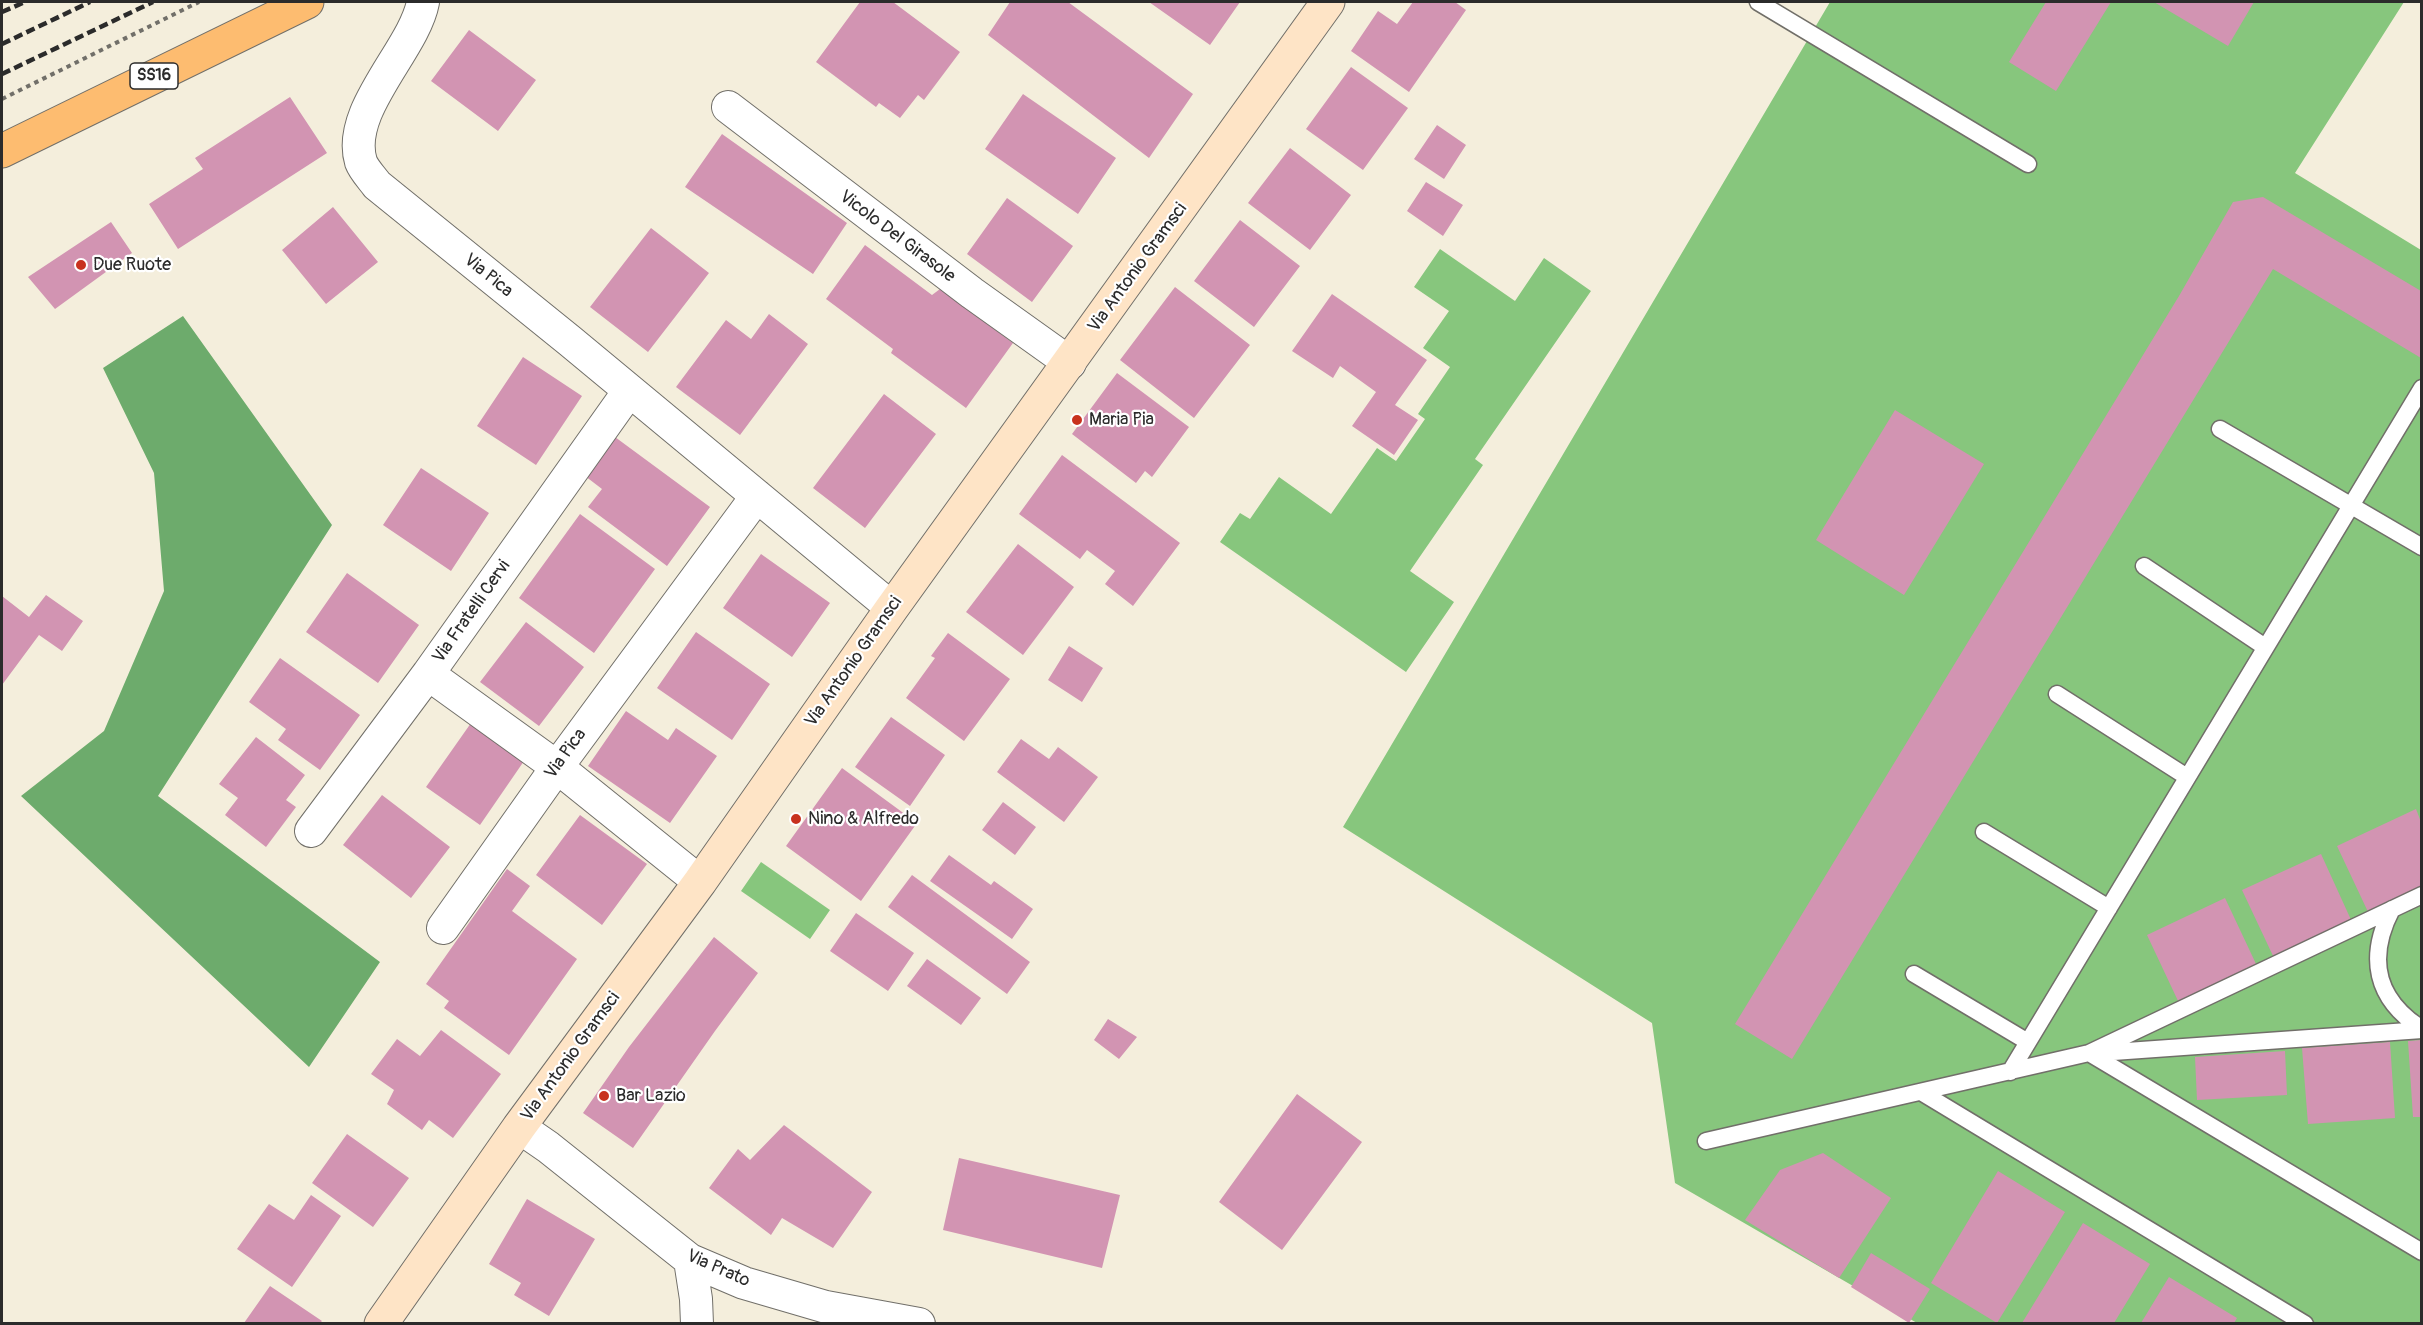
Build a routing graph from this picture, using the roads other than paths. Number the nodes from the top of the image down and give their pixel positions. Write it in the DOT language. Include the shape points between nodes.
graph roads {
  1 [pos="307,2"];
  2 [pos="423,2"];
  3 [pos="1328,2"];
  4 [pos="1758,2"];
  5 [pos="728,107"];
  6 [pos="2,151"];
  7 [pos="2028,164"];
  8 [pos="1070,363"];
  9 [pos="2421,388"];
  10 [pos="629,391"];
  11 [pos="2220,429"];
  12 [pos="757,496"];
  13 [pos="2350,506"];
  14 [pos="2421,547"];
  15 [pos="2144,567"];
  16 [pos="892,608"];
  17 [pos="2265,647"];
  18 [pos="428,674"];
  19 [pos="2057,694"];
  20 [pos="557,767"];
  21 [pos="2187,777"];
  22 [pos="311,831"];
  23 [pos="1984,832"];
  24 [pos="700,882"];
  25 [pos="2421,895"];
  26 [pos="2109,908"];
  27 [pos="2392,909"];
  28 [pos="443,928"];
  29 [pos="1914,974"];
  30 [pos="2421,1029"];
  31 [pos="2028,1042"];
  32 [pos="2090,1053"];
  33 [pos="2010,1072"];
  34 [pos="1922,1092"];
  35 [pos="519,1127"];
  36 [pos="1706,1141"];
  37 [pos="2421,1252"];
  38 [pos="690,1260"];
  39 [pos="381,1323"];
  40 [pos="697,1323"];
  41 [pos="919,1323"];
  42 [pos="2306,1323"];
  1 -- 6 [label="main road, SS16"];
  2 -- 10 [label="street, Via Pica" via="419,18 393,60 359,134 361,163 377,185"];
  3 -- 8 [label="street, Via Antonio Gramsci"];
  4 -- 7 [label="lane"];
  5 -- 8 [label="street, Vicolo Del Girasole"];
  8 -- 16 [label="street, Via Antonio Gramsci"];
  9 -- 13 [label="lane"];
  10 -- 12 [label="street, Via Pica"];
  10 -- 18 [label="street, Via Fratelli Cervi"];
  11 -- 13 [label="lane"];
  12 -- 16 [label="street, Via Pica"];
  12 -- 20 [label="street, Via Pica"];
  13 -- 14 [label="lane"];
  13 -- 17 [label="lane"];
  15 -- 17 [label="lane"];
  16 -- 24 [label="street, Via Antonio Gramsci"];
  17 -- 21 [label="lane"];
  18 -- 20 [label="street"];
  18 -- 22 [label="street, Via Fratelli Cervi"];
  19 -- 21 [label="lane"];
  20 -- 24 [label="street"];
  20 -- 28 [label="street, Via Pica"];
  21 -- 26 [label="lane"];
  23 -- 26 [label="lane"];
  24 -- 35 [label="street, Via Antonio Gramsci"];
  25 -- 27 [label="lane"];
  26 -- 31 [label="lane"];
  27 -- 30 [label="lane" via="2380,939 2380,976 2394,1006"];
  27 -- 32 [label="lane"];
  29 -- 31 [label="lane"];
  30 -- 32 [label="lane"];
  31 -- 33 [label="lane"];
  32 -- 33 [label="lane"];
  32 -- 37 [label="lane"];
  33 -- 34 [label="lane"];
  34 -- 36 [label="lane"];
  34 -- 42 [label="lane"];
  35 -- 38 [label="street, Via Prato"];
  35 -- 39 [label="street, Via Antonio Gramsci"];
  38 -- 40 [label="street"];
  38 -- 41 [label="street, Via Prato" via="744,1283 826,1307"];
}
